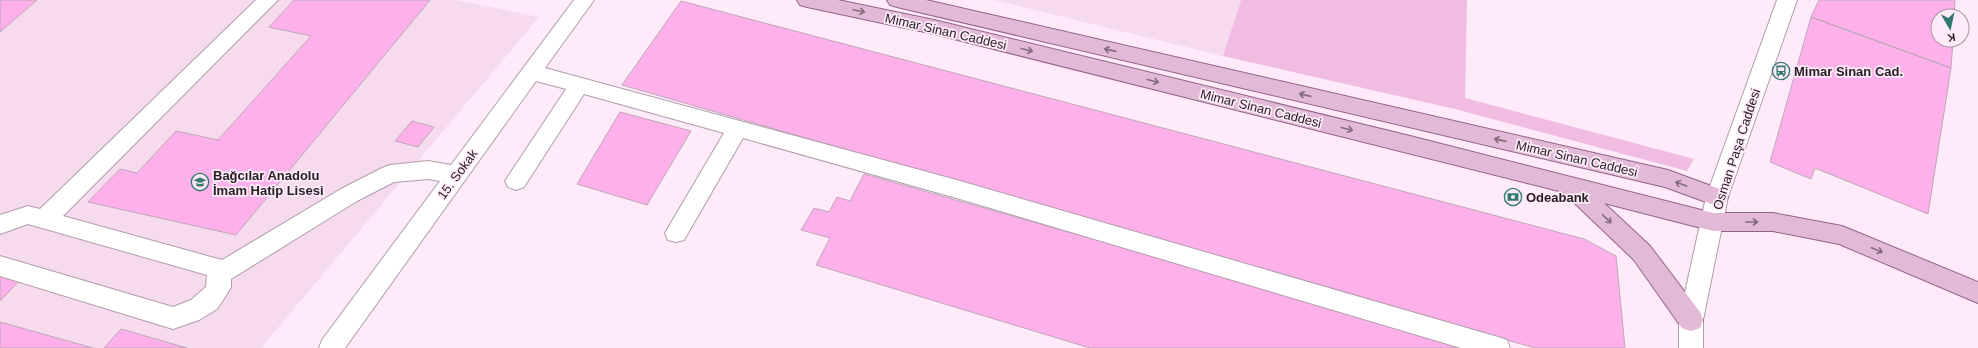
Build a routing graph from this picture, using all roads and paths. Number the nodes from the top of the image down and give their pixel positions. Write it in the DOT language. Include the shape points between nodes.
graph roads {
  1 [pos="268,0"];
  2 [pos="584,0"];
  3 [pos="807,0"];
  4 [pos="897,0"];
  5 [pos="1787,0"];
  6 [pos="934,4"];
  7 [pos="532,72"];
  8 [pos="579,85"];
  9 [pos="738,128"];
  10 [pos="457,175"];
  11 [pos="516,181"];
  12 [pos="1567,184"];
  13 [pos="1717,198"];
  14 [pos="44,220"];
  15 [pos="1713,222"];
  16 [pos="0,225"];
  17 [pos="676,233"];
  18 [pos="0,266"];
  19 [pos="220,274"];
  20 [pos="1978,293"];
  21 [pos="1691,320"];
  22 [pos="331,348"];
  23 [pos="1498,348"];
  24 [pos="1691,348"];
  1 -- 14 [label="street"];
  2 -- 7 [label="street, 15. Sokak"];
  3 -- 12 [label="main road, Mimar Sinan Caddesi, one-way" via="934,27"];
  4 -- 6 [label="main road, Mimar Sinan Caddesi"];
  5 -- 13 [label="street, Osman Paşa Caddesi"];
  13 -- 6 [label="main road, Mimar Sinan Caddesi, one-way" via="1668,180"];
  7 -- 8 [label="street"];
  7 -- 10 [label="street, 15. Sokak"];
  8 -- 9 [label="street"];
  8 -- 11 [label="street"];
  9 -- 17 [label="street"];
  9 -- 23 [label="street" via="954,188"];
  10 -- 19 [label="street" via="428,170 390,174 349,195"];
  10 -- 22 [label="street, 15. Sokak"];
  12 -- 15 [label="main road, Mimar Sinan Caddesi"];
  12 -- 21 [label="main road, one-way" via="1642,253"];
  13 -- 15 [label="street, Osman Paşa Caddesi"];
  14 -- 16 [label="street" via="28,215"];
  14 -- 19 [label="street" via="216,268"];
  15 -- 20 [label="main road, Mimar Sinan Caddesi, one-way" via="1773,222 1842,235"];
  15 -- 21 [label="street, Osman Paşa Caddesi"];
  18 -- 19 [label="street" via="173,318 187,315 212,298 220,282"];
  21 -- 24 [label="street, Osman Paşa Caddesi"];
}
